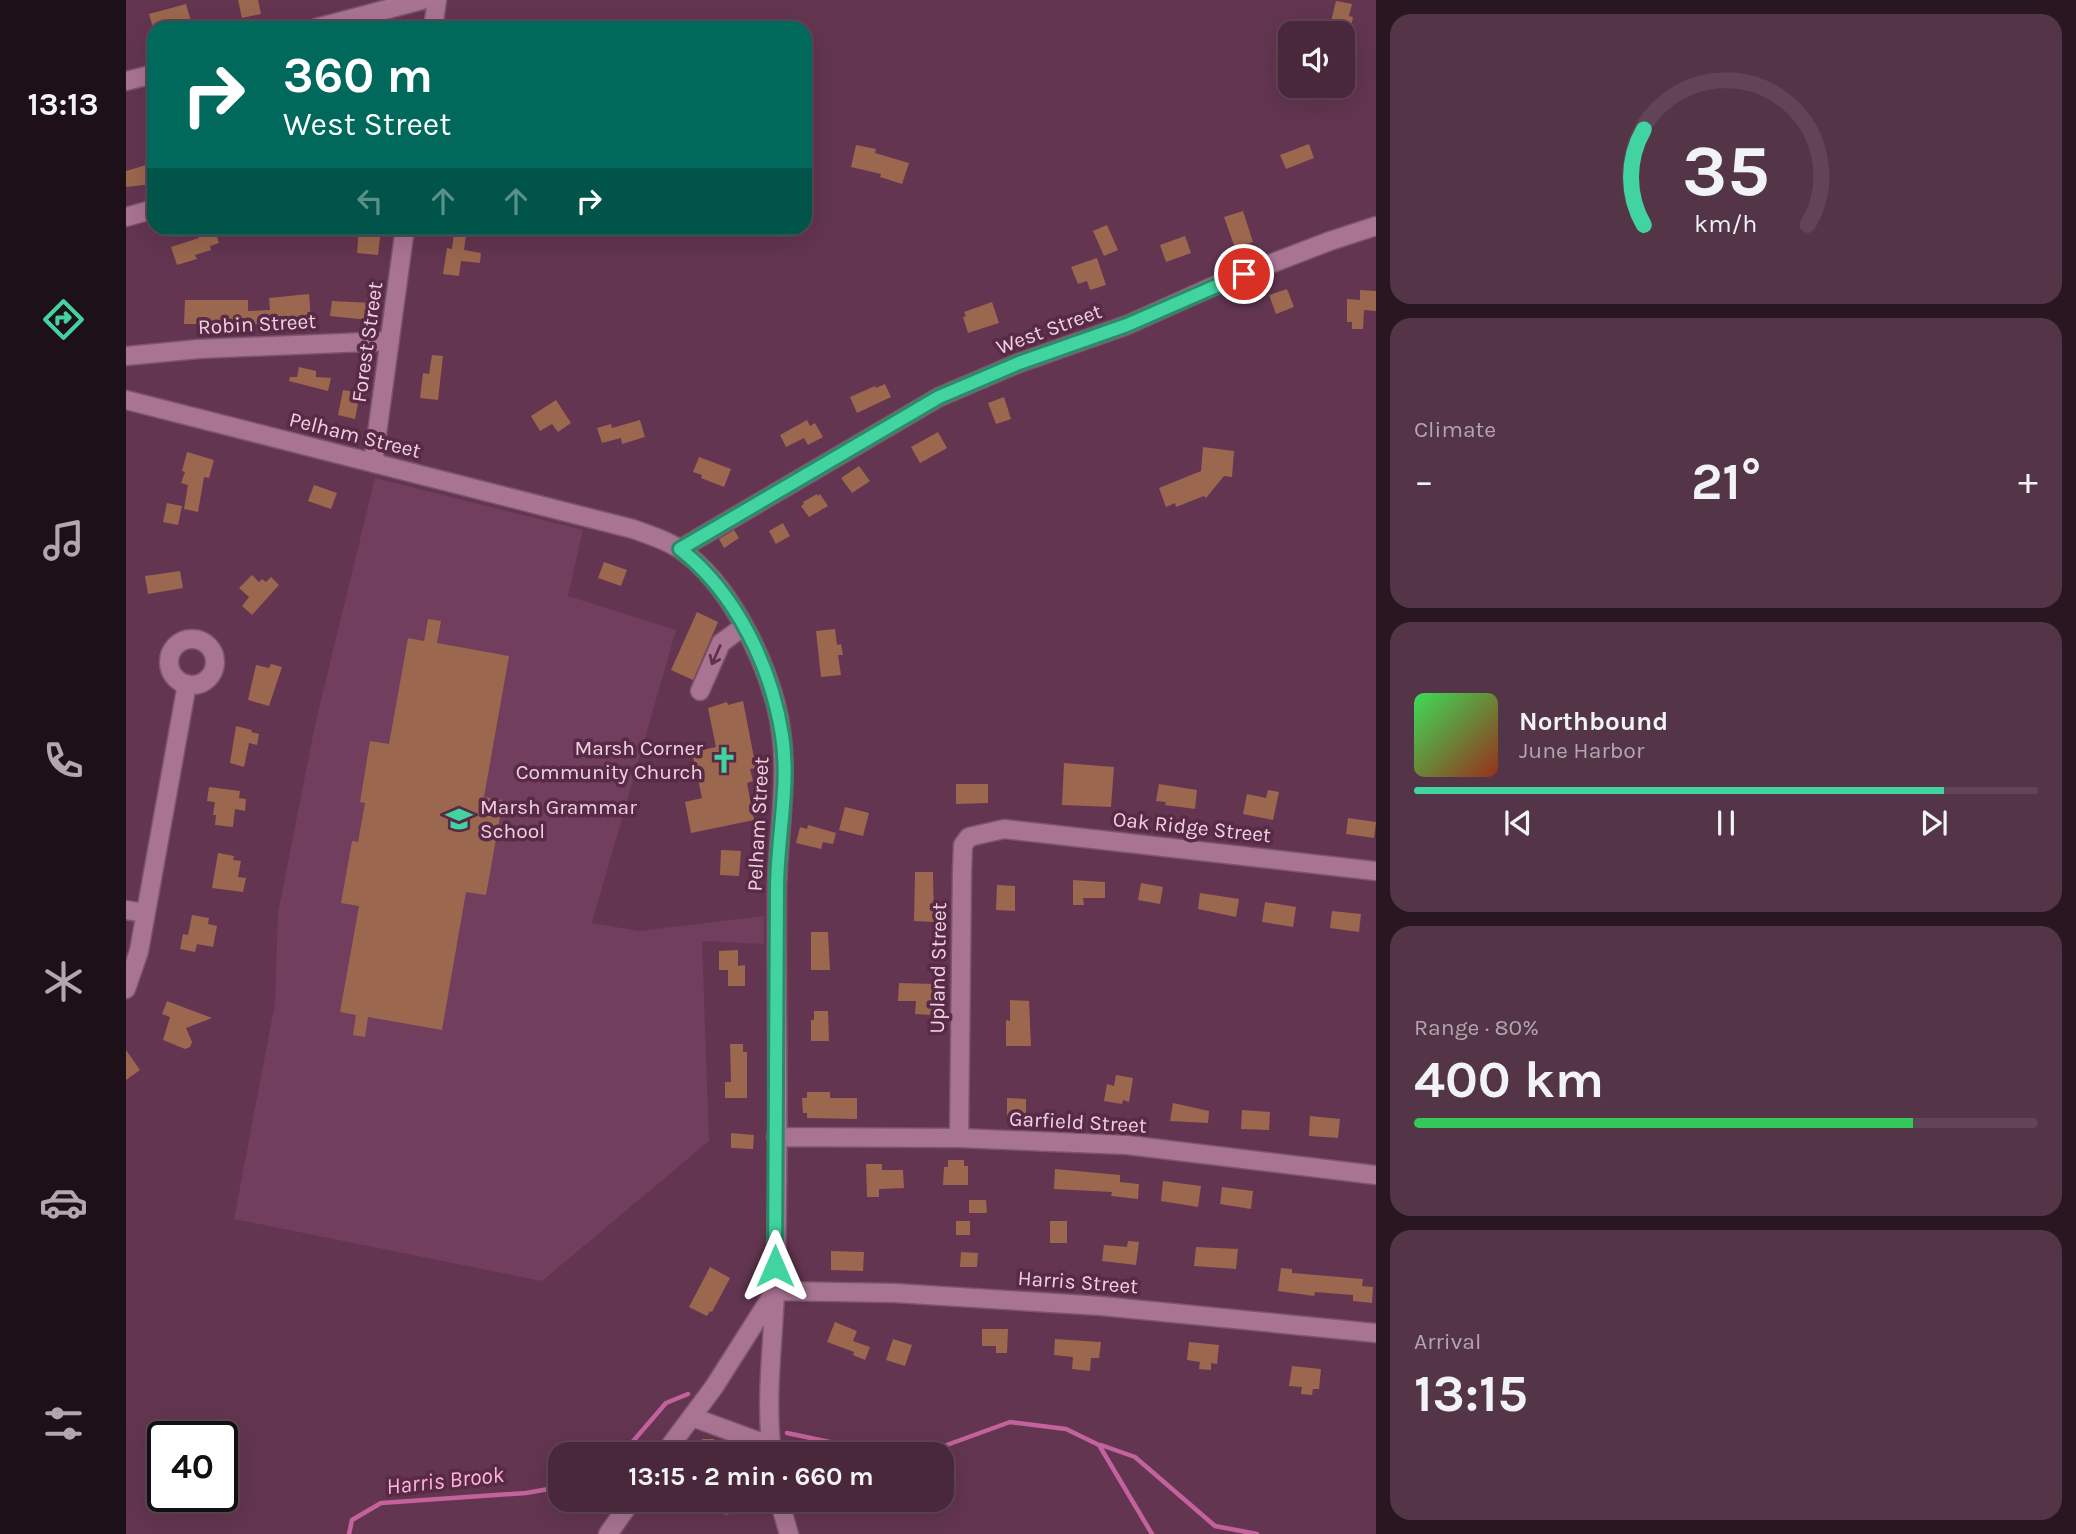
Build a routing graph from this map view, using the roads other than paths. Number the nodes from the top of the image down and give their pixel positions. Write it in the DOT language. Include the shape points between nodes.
graph roads {
  1 [pos="422,0"];
  2 [pos="437,0"];
  3 [pos="342,21"];
  4 [pos="434,21"];
  5 [pos="147,76"];
  6 [pos="126,81"];
  7 [pos="147,211"];
  8 [pos="126,217"];
  9 [pos="1376,226"];
  10 [pos="404,235"];
  11 [pos="390,341"];
  12 [pos="126,356"];
  13 [pos="126,400"];
  14 [pos="373,463"];
  15 [pos="680,549"];
  16 [pos="743,627"];
  17 [pos="187,684"];
  18 [pos="700,691"];
  19 [pos="1004,829"];
  20 [pos="1376,871"];
  21 [pos="126,910"];
  22 [pos="145,913"];
  23 [pos="126,989"];
  24 [pos="776,1137"];
  25 [pos="959,1138"];
  26 [pos="1376,1175"];
  27 [pos="775,1291"];
  28 [pos="1376,1333"];
  29 [pos="692,1417"];
  30 [pos="673,1442"];
  31 [pos="752,1442"];
  32 [pos="771,1442"];
  33 [pos="624,1512"];
  34 [pos="783,1512"];
  35 [pos="608,1534"];
  36 [pos="789,1534"];
  1 -- 3 [label="street"];
  2 -- 4 [label="street"];
  5 -- 6 [label="street"];
  7 -- 8 [label="street"];
  9 -- 15 [label="street, West Street" via="1223,282 1127,325 939,397"];
  10 -- 11 [label="street, Forest Street"];
  11 -- 12 [label="street, Robin Street"];
  11 -- 14 [label="street, Forest Street"];
  13 -- 14 [label="street, Pelham Street"];
  14 -- 15 [label="street, Pelham Street" via="611,523"];
  15 -- 16 [label="street, Pelham Street" via="716,584"];
  16 -- 18 [label="street, one-way" via="721,643"];
  16 -- 24 [label="street, Pelham Street" via="769,680 785,753 777,885"];
  17 -- 22 [label="street"];
  19 -- 20 [label="street, Oak Ridge Street"];
  19 -- 25 [label="street, Upland Street" via="969,837 963,845"];
  21 -- 22 [label="street"];
  22 -- 23 [label="street" via="137,960"];
  24 -- 25 [label="street, Garfield Street"];
  24 -- 27 [label="street, Pelham Street"];
  25 -- 26 [label="street, Garfield Street" via="1127,1145"];
  27 -- 28 [label="street, Harris Street" via="895,1293 1101,1306"];
  27 -- 29 [label="street"];
  27 -- 32 [label="street, Pelham Street" via="769,1370"];
  29 -- 30 [label="street"];
  29 -- 31 [label="street"];
  33 -- 35 [label="street"];
  34 -- 36 [label="street"];
}
